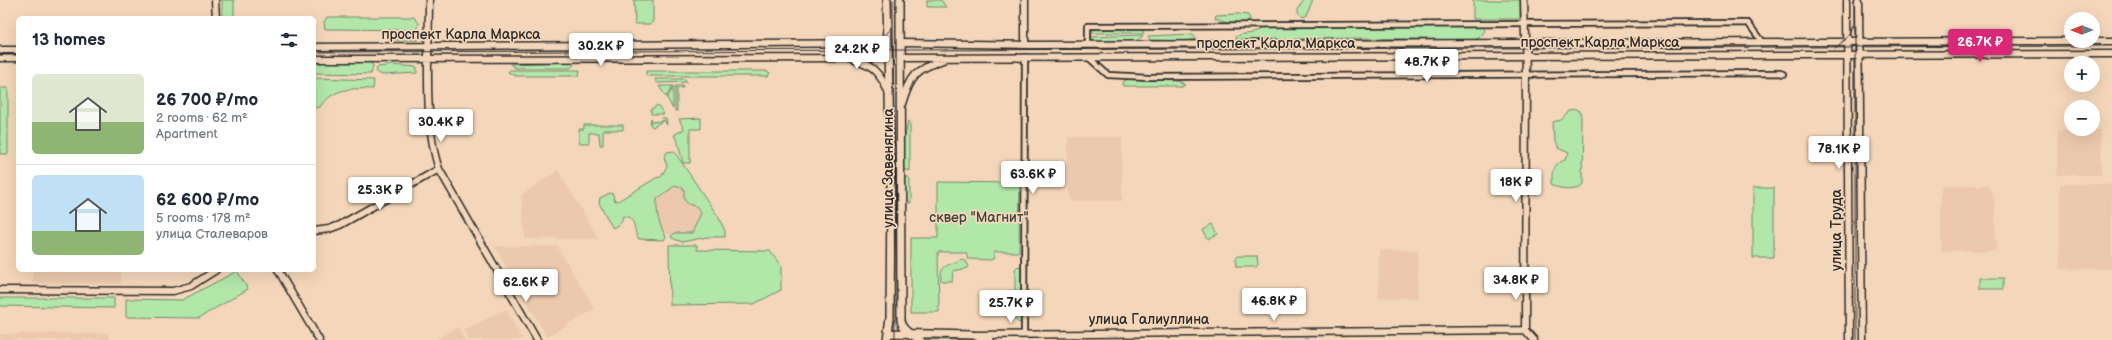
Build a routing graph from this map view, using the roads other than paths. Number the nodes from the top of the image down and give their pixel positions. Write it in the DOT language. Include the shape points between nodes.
graph roads {
  1 [pos="216,0"];
  2 [pos="429,0"];
  3 [pos="887,0"];
  4 [pos="900,0"];
  5 [pos="1025,0"];
  6 [pos="1524,0"];
  7 [pos="1847,0"];
  8 [pos="1859,0"];
  9 [pos="216,16"];
  10 [pos="1524,24"];
  11 [pos="2064,41"];
  12 [pos="2100,41"];
  13 [pos="2112,41"];
  14 [pos="1525,42"];
  15 [pos="1762,42"];
  16 [pos="1847,42"];
  17 [pos="1859,42"];
  18 [pos="887,43"];
  19 [pos="900,43"];
  20 [pos="1025,44"];
  21 [pos="1088,44"];
  22 [pos="316,47"];
  23 [pos="429,47"];
  24 [pos="0,50"];
  25 [pos="16,50"];
  26 [pos="1848,54"];
  27 [pos="1859,54"];
  28 [pos="2112,54"];
  29 [pos="1525,55"];
  30 [pos="1025,57"];
  31 [pos="1088,57"];
  32 [pos="0,58"];
  33 [pos="16,58"];
  34 [pos="429,58"];
  35 [pos="846,58"];
  36 [pos="888,58"];
  37 [pos="900,58"];
  38 [pos="947,58"];
  39 [pos="316,59"];
  40 [pos="1784,74"];
  41 [pos="1526,75"];
  42 [pos="889,94"];
  43 [pos="901,107"];
  44 [pos="439,169"];
  45 [pos="316,231"];
  46 [pos="213,272"];
  47 [pos="279,272"];
  48 [pos="0,290"];
  49 [pos="1525,330"];
  50 [pos="889,332"];
  51 [pos="910,333"];
  52 [pos="1024,333"];
  53 [pos="972,335"];
  54 [pos="999,337"];
  55 [pos="319,340"];
  56 [pos="537,340"];
  57 [pos="887,340"];
  58 [pos="920,340"];
  59 [pos="990,340"];
  60 [pos="1534,340"];
  61 [pos="1849,340"];
  62 [pos="1862,340"];
  1 -- 9 [label="main road"];
  2 -- 23 [label="main road"];
  3 -- 18 [label="main road, улица Завенягина"];
  4 -- 19 [label="main road, улица Завенягина"];
  5 -- 20 [label="main road"];
  6 -- 10 [label="main road"];
  7 -- 16 [label="main road, улица Труда"];
  8 -- 17 [label="main road, улица Труда"];
  10 -- 14 [label="main road"];
  10 -- 15 [label="street, проспект Карла Маркса" via="1748,24"];
  10 -- 21 [label="street, проспект Карла Маркса" via="1088,26"];
  11 -- 17 [label="main road, проспект Карла Маркса"];
  12 -- 13 [label="main road"];
  14 -- 15 [label="main road, проспект Карла Маркса"];
  14 -- 21 [label="main road, проспект Карла Маркса"];
  14 -- 29 [label="main road"];
  15 -- 16 [label="main road, проспект Карла Маркса"];
  16 -- 17 [label="main road, проспект Карла Маркса"];
  16 -- 26 [label="main road, улица Труда"];
  17 -- 27 [label="main road, улица Труда"];
  18 -- 19 [label="main road, проспект Карла Маркса"];
  18 -- 23 [label="main road, проспект Карла Маркса"];
  18 -- 36 [label="main road, улица Завенягина"];
  19 -- 20 [label="main road, проспект Карла Маркса"];
  19 -- 37 [label="main road, улица Завенягина"];
  20 -- 21 [label="main road, проспект Карла Маркса"];
  22 -- 23 [label="main road, проспект Карла Маркса"];
  23 -- 34 [label="main road"];
  24 -- 25 [label="main road"];
  26 -- 27 [label="main road, проспект Карла Маркса"];
  26 -- 29 [label="main road, проспект Карла Маркса"];
  26 -- 61 [label="main road, улица Труда"];
  27 -- 28 [label="main road, проспект Карла Маркса"];
  27 -- 62 [label="main road, улица Труда"];
  29 -- 31 [label="main road, проспект Карла Маркса"];
  29 -- 41 [label="main road"];
  30 -- 31 [label="main road, проспект Карла Маркса"];
  30 -- 38 [label="main road, проспект Карла Маркса"];
  30 -- 52 [label="street"];
  31 -- 41 [label="street" via="1108,75"];
  32 -- 33 [label="main road"];
  34 -- 35 [label="main road, проспект Карла Маркса"];
  34 -- 39 [label="main road, проспект Карла Маркса"];
  34 -- 44 [label="main road" via="432,140"];
  35 -- 36 [label="main road, проспект Карла Маркса"];
  35 -- 42 [label="main road" via="874,69 884,81"];
  36 -- 37 [label="main road, проспект Карла Маркса"];
  36 -- 42 [label="main road, улица Завенягина"];
  37 -- 38 [label="main road, проспект Карла Маркса"];
  37 -- 43 [label="main road, улица Завенягина"];
  38 -- 43 [label="main road" via="930,64 916,73 906,89"];
  40 -- 41 [label="street"];
  41 -- 49 [label="main road"];
  42 -- 50 [label="main road, улица Завенягина"];
  43 -- 51 [label="main road, улица Завенягина" via="901,325"];
  44 -- 45 [label="main road" via="340,225"];
  44 -- 56 [label="main road"];
  46 -- 48 [label="main road" via="191,286 173,291"];
  47 -- 55 [label="main road"];
  49 -- 52 [label="main road, улица Галиуллина"];
  49 -- 60 [label="main road"];
  50 -- 51 [label="main road, улица Галиуллина"];
  50 -- 57 [label="main road"];
  51 -- 53 [label="main road, улица Галиуллина"];
  51 -- 58 [label="main road"];
  52 -- 54 [label="main road, улица Галиуллина"];
  53 -- 54 [label="main road, улица Галиуллина"];
  53 -- 59 [label="main road"];
}
